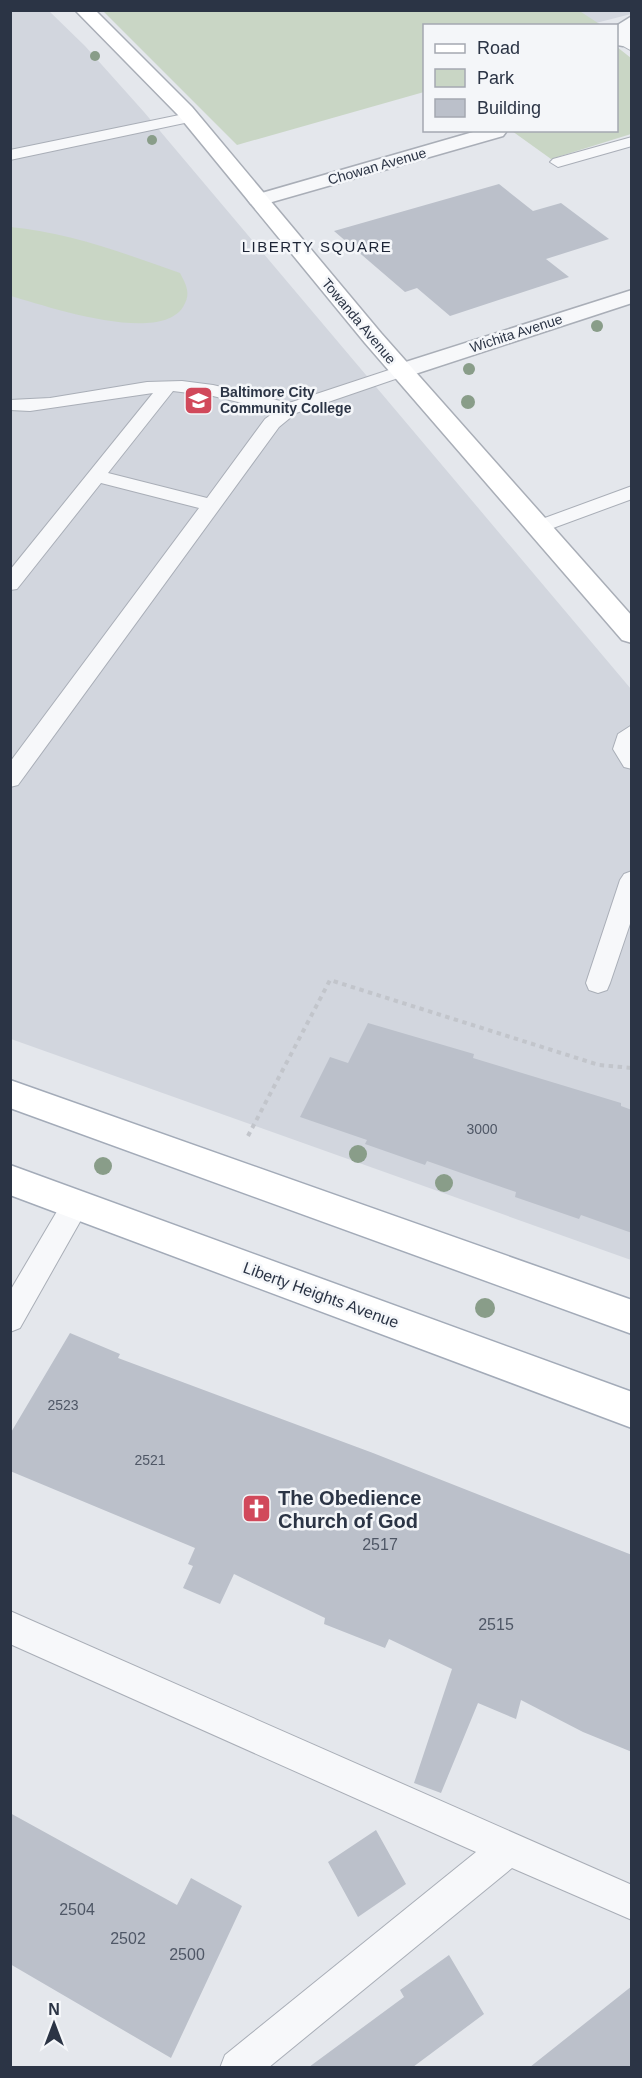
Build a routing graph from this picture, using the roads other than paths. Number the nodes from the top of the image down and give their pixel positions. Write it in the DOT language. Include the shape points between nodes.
graph roads {
  1 [pos="84,10"];
  2 [pos="632,21"];
  3 [pos="627,44"];
  4 [pos="189,118"];
  5 [pos="496,132"];
  6 [pos="632,141"];
  7 [pos="10,155"];
  8 [pos="558,162"];
  9 [pos="258,200"];
  10 [pos="632,296"];
  11 [pos="401,371"];
  12 [pos="168,386"];
  13 [pos="10,405"];
  14 [pos="290,410"];
  15 [pos="96,476"];
  16 [pos="632,492"];
  17 [pos="211,505"];
  18 [pos="538,527"];
  19 [pos="10,584"];
  20 [pos="632,634"];
  21 [pos="632,733"];
  22 [pos="20,751"];
  23 [pos="632,761"];
  24 [pos="10,779"];
  25 [pos="632,880"];
  26 [pos="598,982"];
  27 [pos="10,1094"];
  28 [pos="10,1180"];
  29 [pos="76,1204"];
  30 [pos="632,1317"];
  31 [pos="10,1319"];
  32 [pos="632,1410"];
  33 [pos="10,1627"];
  34 [pos="508,1849"];
  35 [pos="632,1903"];
  36 [pos="238,2067"];
  1 -- 4 [label="street, Towanda Avenue"];
  2 -- 3 [label="street" via="624,25 621,33"];
  4 -- 7 [label="lane"];
  4 -- 9 [label="street, Towanda Avenue"];
  5 -- 9 [label="street, Chowan Avenue"];
  6 -- 8 [label="lane"];
  9 -- 11 [label="street, Towanda Avenue"];
  10 -- 11 [label="street, Wichita Avenue"];
  11 -- 14 [label="lane"];
  11 -- 18 [label="street, Towanda Avenue"];
  12 -- 13 [label="lane" via="67,402"];
  12 -- 14 [label="lane" via="202,389"];
  12 -- 15 [label="lane"];
  14 -- 17 [label="lane" via="272,423"];
  15 -- 17 [label="lane"];
  15 -- 19 [label="lane"];
  16 -- 18 [label="lane"];
  17 -- 22 [label="lane"];
  18 -- 20 [label="street, Towanda Avenue"];
  21 -- 23 [label="lane" via="624,749"];
  22 -- 24 [label="lane"];
  25 -- 26 [label="lane"];
  27 -- 30 [label="street"];
  28 -- 29 [label="street, Liberty Heights Avenue"];
  29 -- 31 [label="lane"];
  29 -- 32 [label="street, Liberty Heights Avenue"];
  33 -- 34 [label="lane"];
  34 -- 35 [label="lane"];
  34 -- 36 [label="lane"];
}
